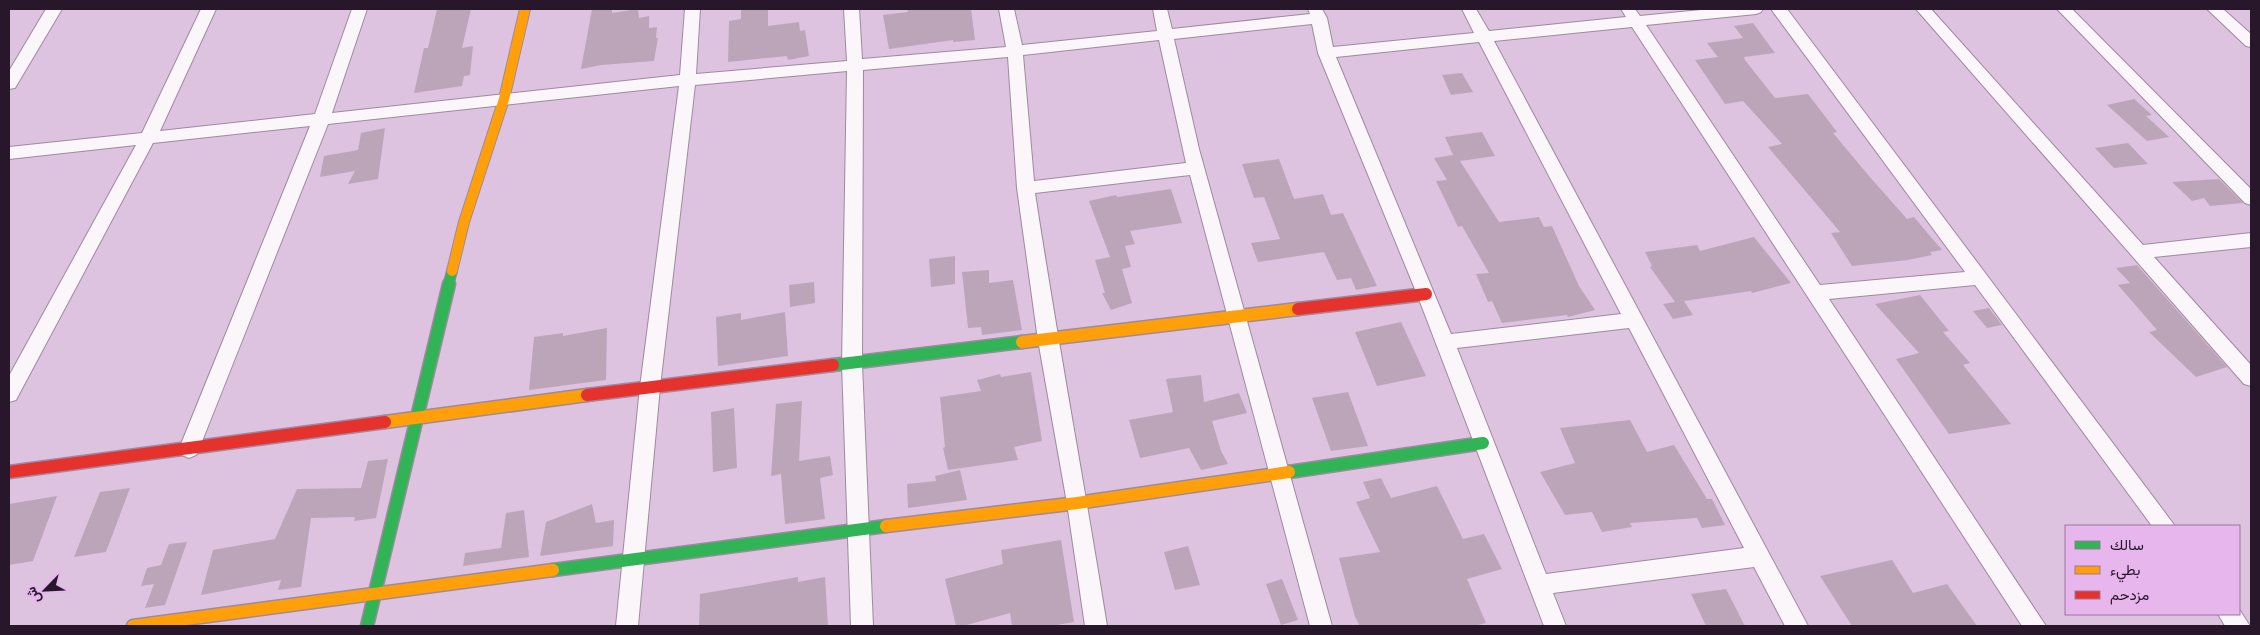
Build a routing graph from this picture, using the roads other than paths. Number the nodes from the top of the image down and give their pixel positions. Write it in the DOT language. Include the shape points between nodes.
graph roads {
  1 [pos="54,9"];
  2 [pos="208,9"];
  3 [pos="360,9"];
  4 [pos="525,9"];
  5 [pos="692,9"];
  6 [pos="851,9"];
  7 [pos="1006,9"];
  8 [pos="1160,9"];
  9 [pos="1469,9"];
  10 [pos="1756,9"];
  11 [pos="1779,9"];
  12 [pos="1923,9"];
  13 [pos="2064,9"];
  14 [pos="2214,9"];
  15 [pos="1317,13"];
  16 [pos="1632,15"];
  17 [pos="1166,34"];
  18 [pos="1484,38"];
  19 [pos="2251,42"];
  20 [pos="1015,50"];
  21 [pos="1326,53"];
  22 [pos="855,65"];
  23 [pos="688,80"];
  24 [pos="9,84"];
  25 [pos="504,99"];
  26 [pos="322,118"];
  27 [pos="148,138"];
  28 [pos="9,153"];
  29 [pos="1196,168"];
  30 [pos="1026,188"];
  31 [pos="2251,200"];
  32 [pos="2251,240"];
  33 [pos="2141,252"];
  34 [pos="1979,278"];
  35 [pos="1814,293"];
  36 [pos="1426,294"];
  37 [pos="1237,316"];
  38 [pos="1634,320"];
  39 [pos="1048,340"];
  40 [pos="1444,342"];
  41 [pos="852,364"];
  42 [pos="2251,378"];
  43 [pos="650,388"];
  44 [pos="9,394"];
  45 [pos="418,418"];
  46 [pos="1483,443"];
  47 [pos="189,449"];
  48 [pos="9,472"];
  49 [pos="1279,474"];
  50 [pos="1077,503"];
  51 [pos="2163,525"];
  52 [pos="859,529"];
  53 [pos="1760,556"];
  54 [pos="634,559"];
  55 [pos="1539,585"];
  56 [pos="375,594"];
  57 [pos="2230,615"];
  58 [pos="133,626"];
  59 [pos="367,626"];
  60 [pos="627,626"];
  61 [pos="862,626"];
  62 [pos="1096,626"];
  63 [pos="1321,626"];
  64 [pos="1555,626"];
  65 [pos="1797,626"];
  66 [pos="2035,626"];
  67 [pos="2239,626"];
  1 -- 24 [label="street"];
  2 -- 27 [label="street"];
  3 -- 26 [label="street"];
  4 -- 25 [label="street"];
  5 -- 23 [label="street"];
  6 -- 22 [label="street"];
  7 -- 20 [label="street"];
  8 -- 17 [label="street"];
  9 -- 18 [label="street"];
  10 -- 16 [label="street"];
  11 -- 34 [label="street"];
  12 -- 33 [label="street"];
  13 -- 31 [label="street"];
  14 -- 19 [label="street"];
  15 -- 17 [label="street"];
  15 -- 21 [label="street"];
  16 -- 18 [label="street"];
  16 -- 35 [label="street"];
  17 -- 20 [label="street"];
  17 -- 29 [label="street"];
  18 -- 21 [label="street"];
  18 -- 38 [label="street"];
  20 -- 22 [label="street"];
  20 -- 30 [label="street"];
  21 -- 36 [label="street"];
  22 -- 23 [label="street"];
  22 -- 41 [label="street"];
  23 -- 25 [label="street"];
  23 -- 43 [label="street"];
  25 -- 26 [label="street"];
  25 -- 45 [label="street" via="464,222"];
  26 -- 27 [label="street"];
  26 -- 47 [label="street"];
  27 -- 28 [label="street"];
  27 -- 44 [label="street"];
  29 -- 30 [label="street"];
  29 -- 37 [label="street"];
  30 -- 39 [label="street"];
  32 -- 33 [label="street"];
  33 -- 42 [label="street"];
  34 -- 35 [label="street"];
  34 -- 51 [label="street"];
  35 -- 66 [label="street"];
  36 -- 37 [label="street"];
  36 -- 40 [label="street"];
  37 -- 39 [label="street"];
  37 -- 49 [label="street"];
  38 -- 40 [label="street"];
  38 -- 53 [label="street"];
  39 -- 41 [label="street"];
  39 -- 50 [label="street"];
  40 -- 46 [label="street"];
  41 -- 43 [label="street"];
  41 -- 52 [label="street"];
  43 -- 45 [label="street"];
  43 -- 54 [label="street"];
  45 -- 47 [label="street"];
  45 -- 56 [label="street"];
  46 -- 49 [label="street"];
  46 -- 55 [label="street"];
  47 -- 48 [label="street"];
  49 -- 50 [label="street"];
  49 -- 63 [label="street"];
  50 -- 52 [label="street"];
  50 -- 62 [label="street"];
  52 -- 54 [label="street"];
  52 -- 61 [label="street"];
  53 -- 55 [label="street"];
  53 -- 65 [label="street"];
  54 -- 56 [label="street"];
  54 -- 60 [label="street"];
  55 -- 64 [label="street"];
  56 -- 58 [label="street"];
  56 -- 59 [label="street"];
  57 -- 67 [label="street"];
}
